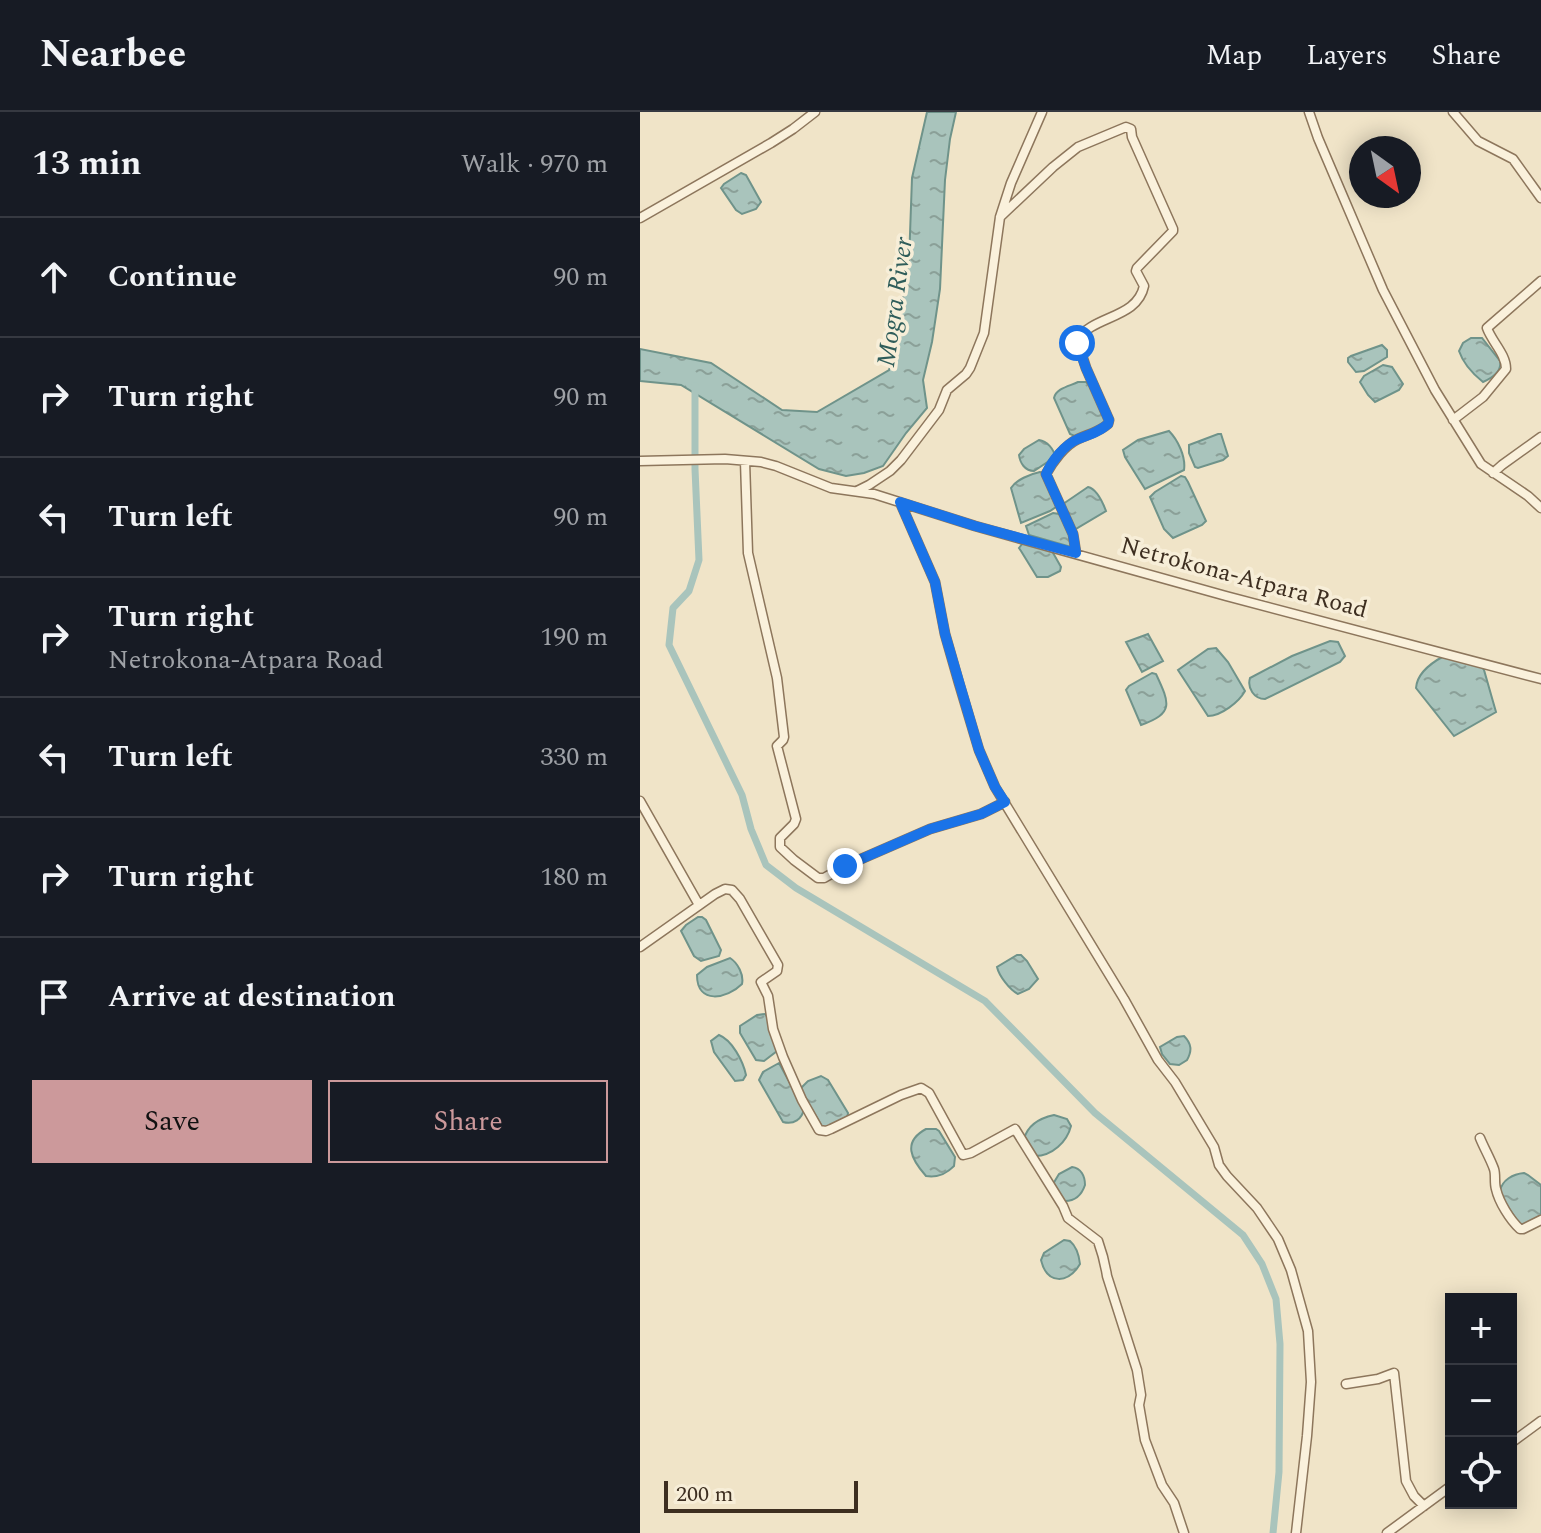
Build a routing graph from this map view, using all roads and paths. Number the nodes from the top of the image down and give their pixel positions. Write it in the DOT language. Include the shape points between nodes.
graph roads {
  1 [pos="815,112"];
  2 [pos="1042,112"];
  3 [pos="1309,112"];
  4 [pos="1453,112"];
  5 [pos="1541,198"];
  6 [pos="1000,217"];
  7 [pos="640,218"];
  8 [pos="1541,281"];
  9 [pos="1453,420"];
  10 [pos="1541,437"];
  11 [pos="640,461"];
  12 [pos="745,461"];
  13 [pos="1493,473"];
  14 [pos="857,491"];
  15 [pos="900,502"];
  16 [pos="1541,508"];
  17 [pos="1076,553"];
  18 [pos="1541,679"];
  19 [pos="640,801"];
  20 [pos="1005,802"];
  21 [pos="699,905"];
  22 [pos="640,947"];
  23 [pos="1480,1138"];
  24 [pos="1541,1220"];
  25 [pos="1346,1384"];
  26 [pos="1541,1421"];
  27 [pos="1517,1439"];
  28 [pos="1445,1490"];
  29 [pos="1424,1506"];
  30 [pos="1184,1533"];
  31 [pos="1296,1533"];
  32 [pos="1387,1533"];
  1 -- 7 [label="street"];
  2 -- 6 [label="street"];
  3 -- 9 [label="street" via="1383,290"];
  4 -- 5 [label="street" via="1478,141 1513,159"];
  6 -- 14 [label="street" via="984,333 970,368 947,390 939,410 901,460"];
  6 -- 17 [label="street" via="1078,147 1126,127 1173,229 1137,268 1144,286 1141,296 1077,340 1109,420 1102,429 1075,440 1046,474"];
  8 -- 9 [label="street" via="1487,328 1506,369 1478,402"];
  9 -- 13 [label="street" via="1481,464"];
  10 -- 13 [label="street"];
  11 -- 12 [label="street, Netrokona-Atpara Road"];
  12 -- 14 [label="street, Netrokona-Atpara Road"];
  12 -- 20 [label="street" via="748,553 777,678 784,737 777,746 796,819 780,838 780,847 824,878 930,829"];
  13 -- 16 [label="street"];
  14 -- 15 [label="street, Netrokona-Atpara Road"];
  15 -- 17 [label="street, Netrokona-Atpara Road"];
  15 -- 20 [label="street" via="935,582 979,750"];
  17 -- 18 [label="street, Netrokona-Atpara Road"];
  19 -- 21 [label="street"];
  20 -- 31 [label="street" via="1214,1147 1219,1165 1257,1208 1291,1270 1308,1331 1310,1369"];
  21 -- 22 [label="street"];
  21 -- 30 [label="street" via="732,890 778,965 761,984 783,1057 819,1130 921,1088 938,1106 963,1155 1016,1130 1068,1218 1098,1241 1137,1370 1145,1440"];
  23 -- 24 [label="street" via="1493,1165 1495,1188 1514,1224 1523,1229"];
  25 -- 29 [label="street" via="1394,1373 1406,1481"];
  26 -- 27 [label="street"];
  28 -- 29 [label="street"];
  29 -- 32 [label="street"];
}
